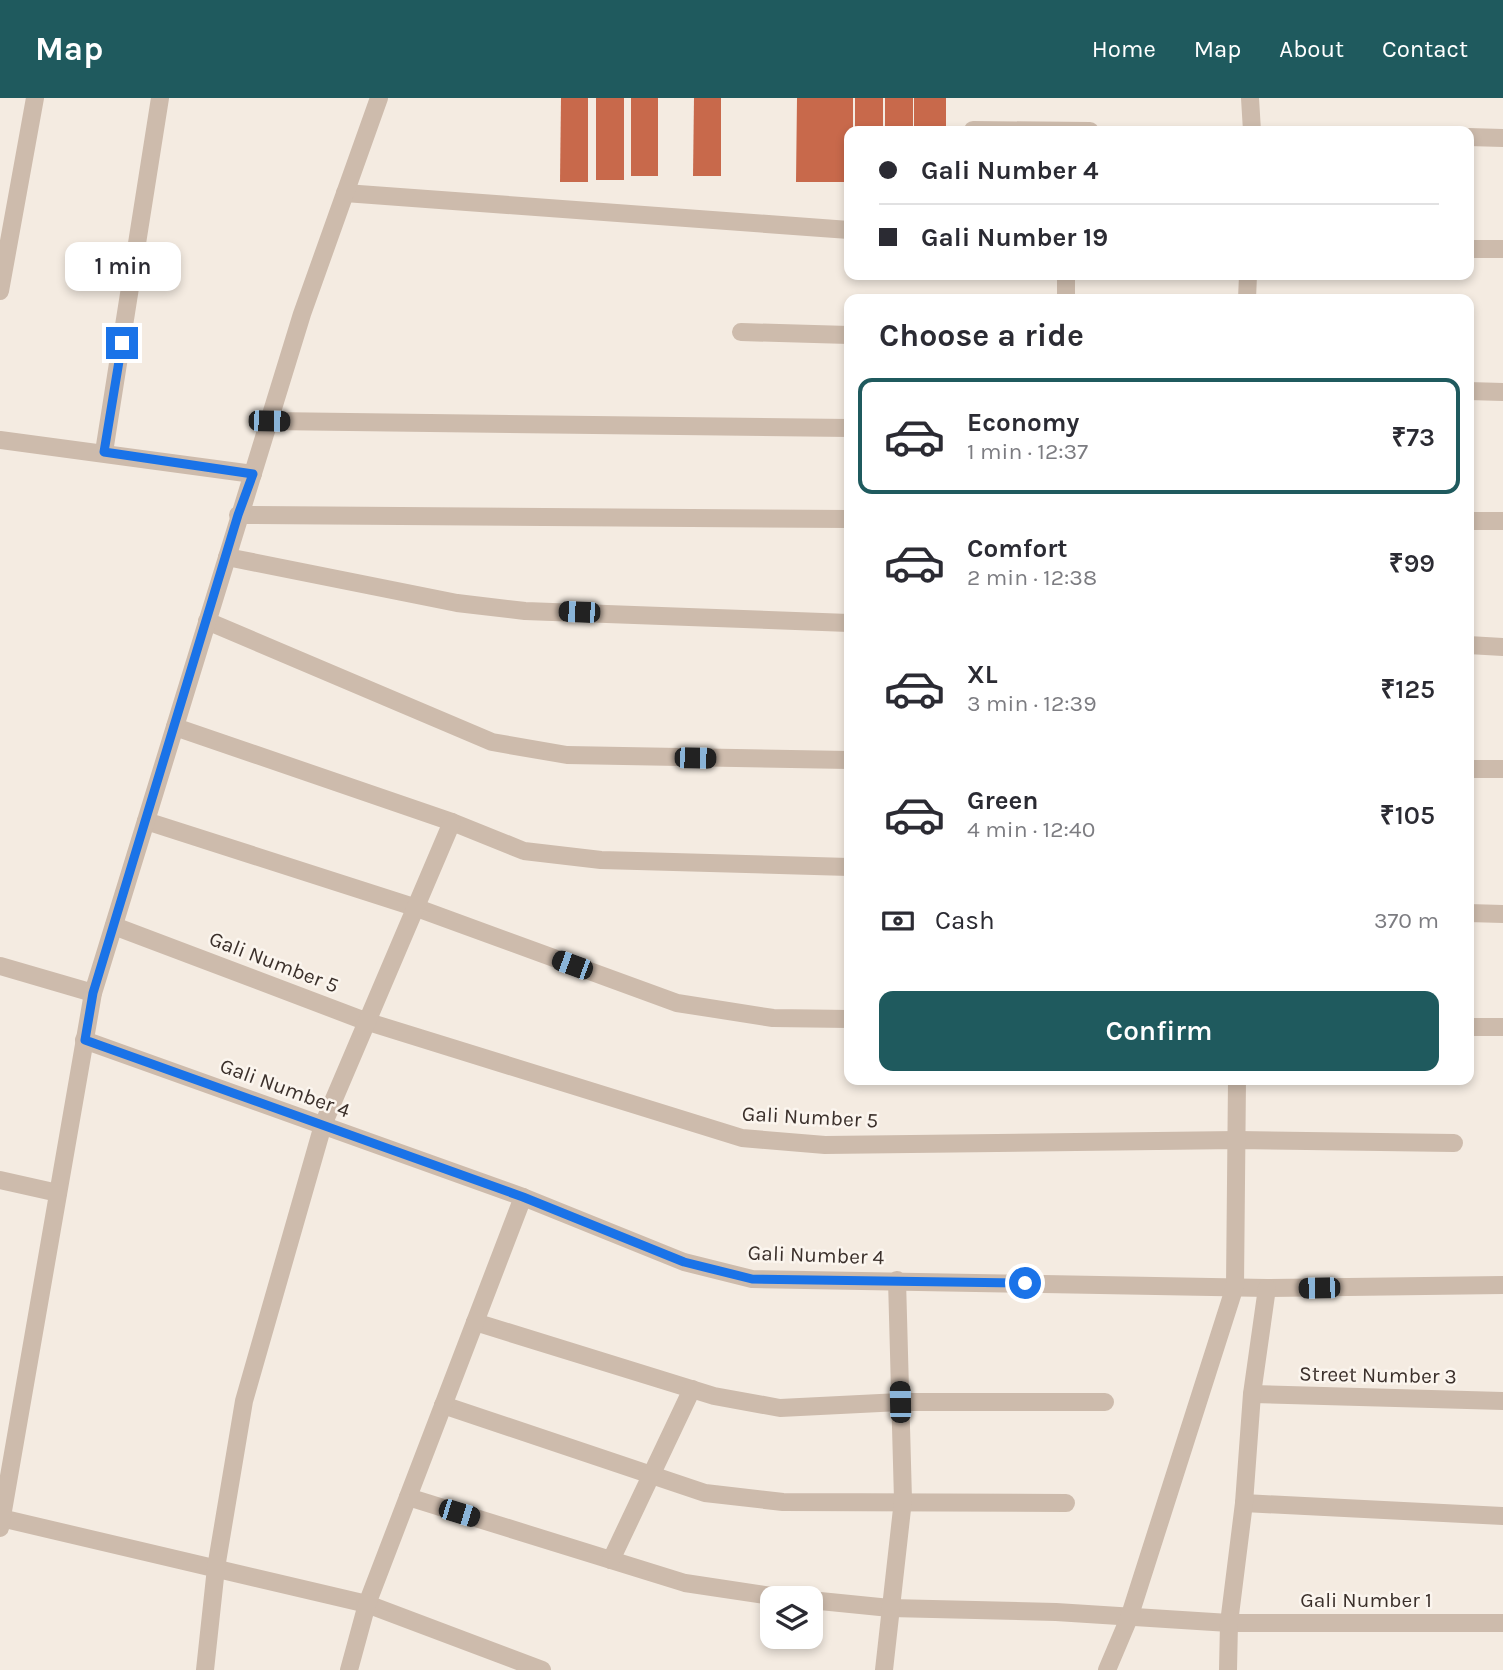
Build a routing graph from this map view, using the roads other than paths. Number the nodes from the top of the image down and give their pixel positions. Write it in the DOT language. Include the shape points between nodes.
graph roads {
  1 [pos="35,98"];
  2 [pos="160,98"];
  3 [pos="379,98"];
  4 [pos="1250,98"];
  5 [pos="1252,126"];
  6 [pos="1474,137"];
  7 [pos="1503,138"];
  8 [pos="345,193"];
  9 [pos="844,230"];
  10 [pos="1474,249"];
  11 [pos="1503,249"];
  12 [pos="0,291"];
  13 [pos="741,332"];
  14 [pos="844,335"];
  15 [pos="1474,391"];
  16 [pos="1503,392"];
  17 [pos="269,421"];
  18 [pos="844,429"];
  19 [pos="0,440"];
  20 [pos="104,452"];
  21 [pos="253,474"];
  22 [pos="238,515"];
  23 [pos="844,519"];
  24 [pos="1474,520"];
  25 [pos="1503,521"];
  26 [pos="227,557"];
  27 [pos="208,621"];
  28 [pos="844,622"];
  29 [pos="1474,645"];
  30 [pos="1503,647"];
  31 [pos="175,727"];
  32 [pos="844,760"];
  33 [pos="1474,769"];
  34 [pos="1503,769"];
  35 [pos="146,821"];
  36 [pos="452,822"];
  37 [pos="844,867"];
  38 [pos="417,908"];
  39 [pos="1474,913"];
  40 [pos="1503,914"];
  41 [pos="114,926"];
  42 [pos="0,965"];
  43 [pos="93,993"];
  44 [pos="844,1019"];
  45 [pos="365,1021"];
  46 [pos="1474,1027"];
  47 [pos="1503,1027"];
  48 [pos="85,1040"];
  49 [pos="1237,1085"];
  50 [pos="323,1125"];
  51 [pos="1237,1140"];
  52 [pos="1454,1143"];
  53 [pos="0,1180"];
  54 [pos="58,1192"];
  55 [pos="523,1197"];
  56 [pos="897,1280"];
  57 [pos="1503,1285"];
  58 [pos="1235,1286"];
  59 [pos="1267,1288"];
  60 [pos="475,1322"];
  61 [pos="692,1389"];
  62 [pos="1252,1394"];
  63 [pos="1503,1401"];
  64 [pos="900,1402"];
  65 [pos="1105,1402"];
  66 [pos="443,1405"];
  67 [pos="652,1475"];
  68 [pos="408,1497"];
  69 [pos="903,1500"];
  70 [pos="1066,1503"];
  71 [pos="1244,1503"];
  72 [pos="1503,1516"];
  73 [pos="1,1523"];
  74 [pos="611,1560"];
  75 [pos="216,1568"];
  76 [pos="760,1594"];
  77 [pos="823,1601"];
  78 [pos="367,1604"];
  79 [pos="890,1608"];
  80 [pos="1129,1618"];
  81 [pos="1229,1623"];
  82 [pos="1503,1623"];
  83 [pos="205,1670"];
  84 [pos="349,1670"];
  85 [pos="542,1670"];
  86 [pos="884,1670"];
  87 [pos="1107,1670"];
  88 [pos="1228,1670"];
  1 -- 12 [label="street"];
  2 -- 20 [label="street"];
  3 -- 8 [label="street"];
  4 -- 5 [label="street"];
  6 -- 7 [label="street"];
  8 -- 9 [label="street"];
  8 -- 17 [label="street"];
  10 -- 11 [label="street"];
  13 -- 14 [label="street"];
  15 -- 16 [label="street"];
  17 -- 18 [label="street"];
  17 -- 21 [label="street"];
  19 -- 20 [label="street"];
  20 -- 21 [label="street"];
  21 -- 22 [label="street"];
  22 -- 23 [label="street"];
  22 -- 26 [label="street"];
  24 -- 25 [label="street"];
  26 -- 27 [label="street"];
  26 -- 28 [label="street" via="485,606"];
  27 -- 31 [label="street"];
  27 -- 32 [label="street" via="468,733 524,750 567,755"];
  29 -- 30 [label="street"];
  31 -- 35 [label="street"];
  31 -- 36 [label="street"];
  33 -- 34 [label="street"];
  35 -- 38 [label="street"];
  35 -- 41 [label="street"];
  36 -- 37 [label="street" via="524,851 557,856"];
  36 -- 38 [label="street"];
  38 -- 44 [label="street" via="677,1003 773,1018"];
  38 -- 45 [label="street"];
  39 -- 40 [label="street"];
  41 -- 43 [label="street"];
  41 -- 45 [label="street, Gali Number 5"];
  42 -- 43 [label="street"];
  43 -- 48 [label="street"];
  45 -- 50 [label="street"];
  45 -- 51 [label="street, Gali Number 5" via="742,1138 825,1145"];
  46 -- 47 [label="street"];
  48 -- 50 [label="street, Gali Number 4"];
  48 -- 54 [label="street"];
  49 -- 51 [label="street"];
  50 -- 55 [label="street, Gali Number 4"];
  50 -- 75 [label="street" via="244,1401"];
  51 -- 52 [label="street, Gali Number 5"];
  51 -- 58 [label="street"];
  53 -- 54 [label="street"];
  54 -- 73 [label="street"];
  55 -- 56 [label="street, Gali Number 4" via="684,1262 752,1279"];
  55 -- 60 [label="street"];
  56 -- 58 [label="street, Gali Number 4"];
  56 -- 64 [label="street"];
  57 -- 59 [label="street, Gali Number 4"];
  58 -- 59 [label="street, Gali Number 4"];
  58 -- 80 [label="street"];
  59 -- 62 [label="street"];
  60 -- 61 [label="street"];
  60 -- 66 [label="street"];
  61 -- 64 [label="street" via="780,1408"];
  61 -- 67 [label="street"];
  62 -- 63 [label="street, Street Number 3"];
  62 -- 71 [label="street"];
  64 -- 65 [label="street"];
  64 -- 69 [label="street"];
  66 -- 67 [label="street"];
  66 -- 68 [label="street"];
  67 -- 69 [label="street" via="705,1493 741,1498"];
  67 -- 74 [label="street"];
  68 -- 74 [label="street"];
  68 -- 78 [label="street"];
  69 -- 70 [label="street"];
  69 -- 79 [label="street"];
  71 -- 72 [label="street"];
  71 -- 81 [label="street"];
  73 -- 75 [label="street"];
  74 -- 76 [label="street" via="685,1583"];
  75 -- 78 [label="street"];
  75 -- 83 [label="street"];
  77 -- 79 [label="street, Gali Number 1"];
  78 -- 84 [label="street"];
  78 -- 85 [label="street"];
  79 -- 80 [label="street, Gali Number 1"];
  79 -- 86 [label="street"];
  80 -- 81 [label="street, Gali Number 1"];
  80 -- 87 [label="street"];
  81 -- 82 [label="street, Gali Number 1"];
  81 -- 88 [label="street"];
}
